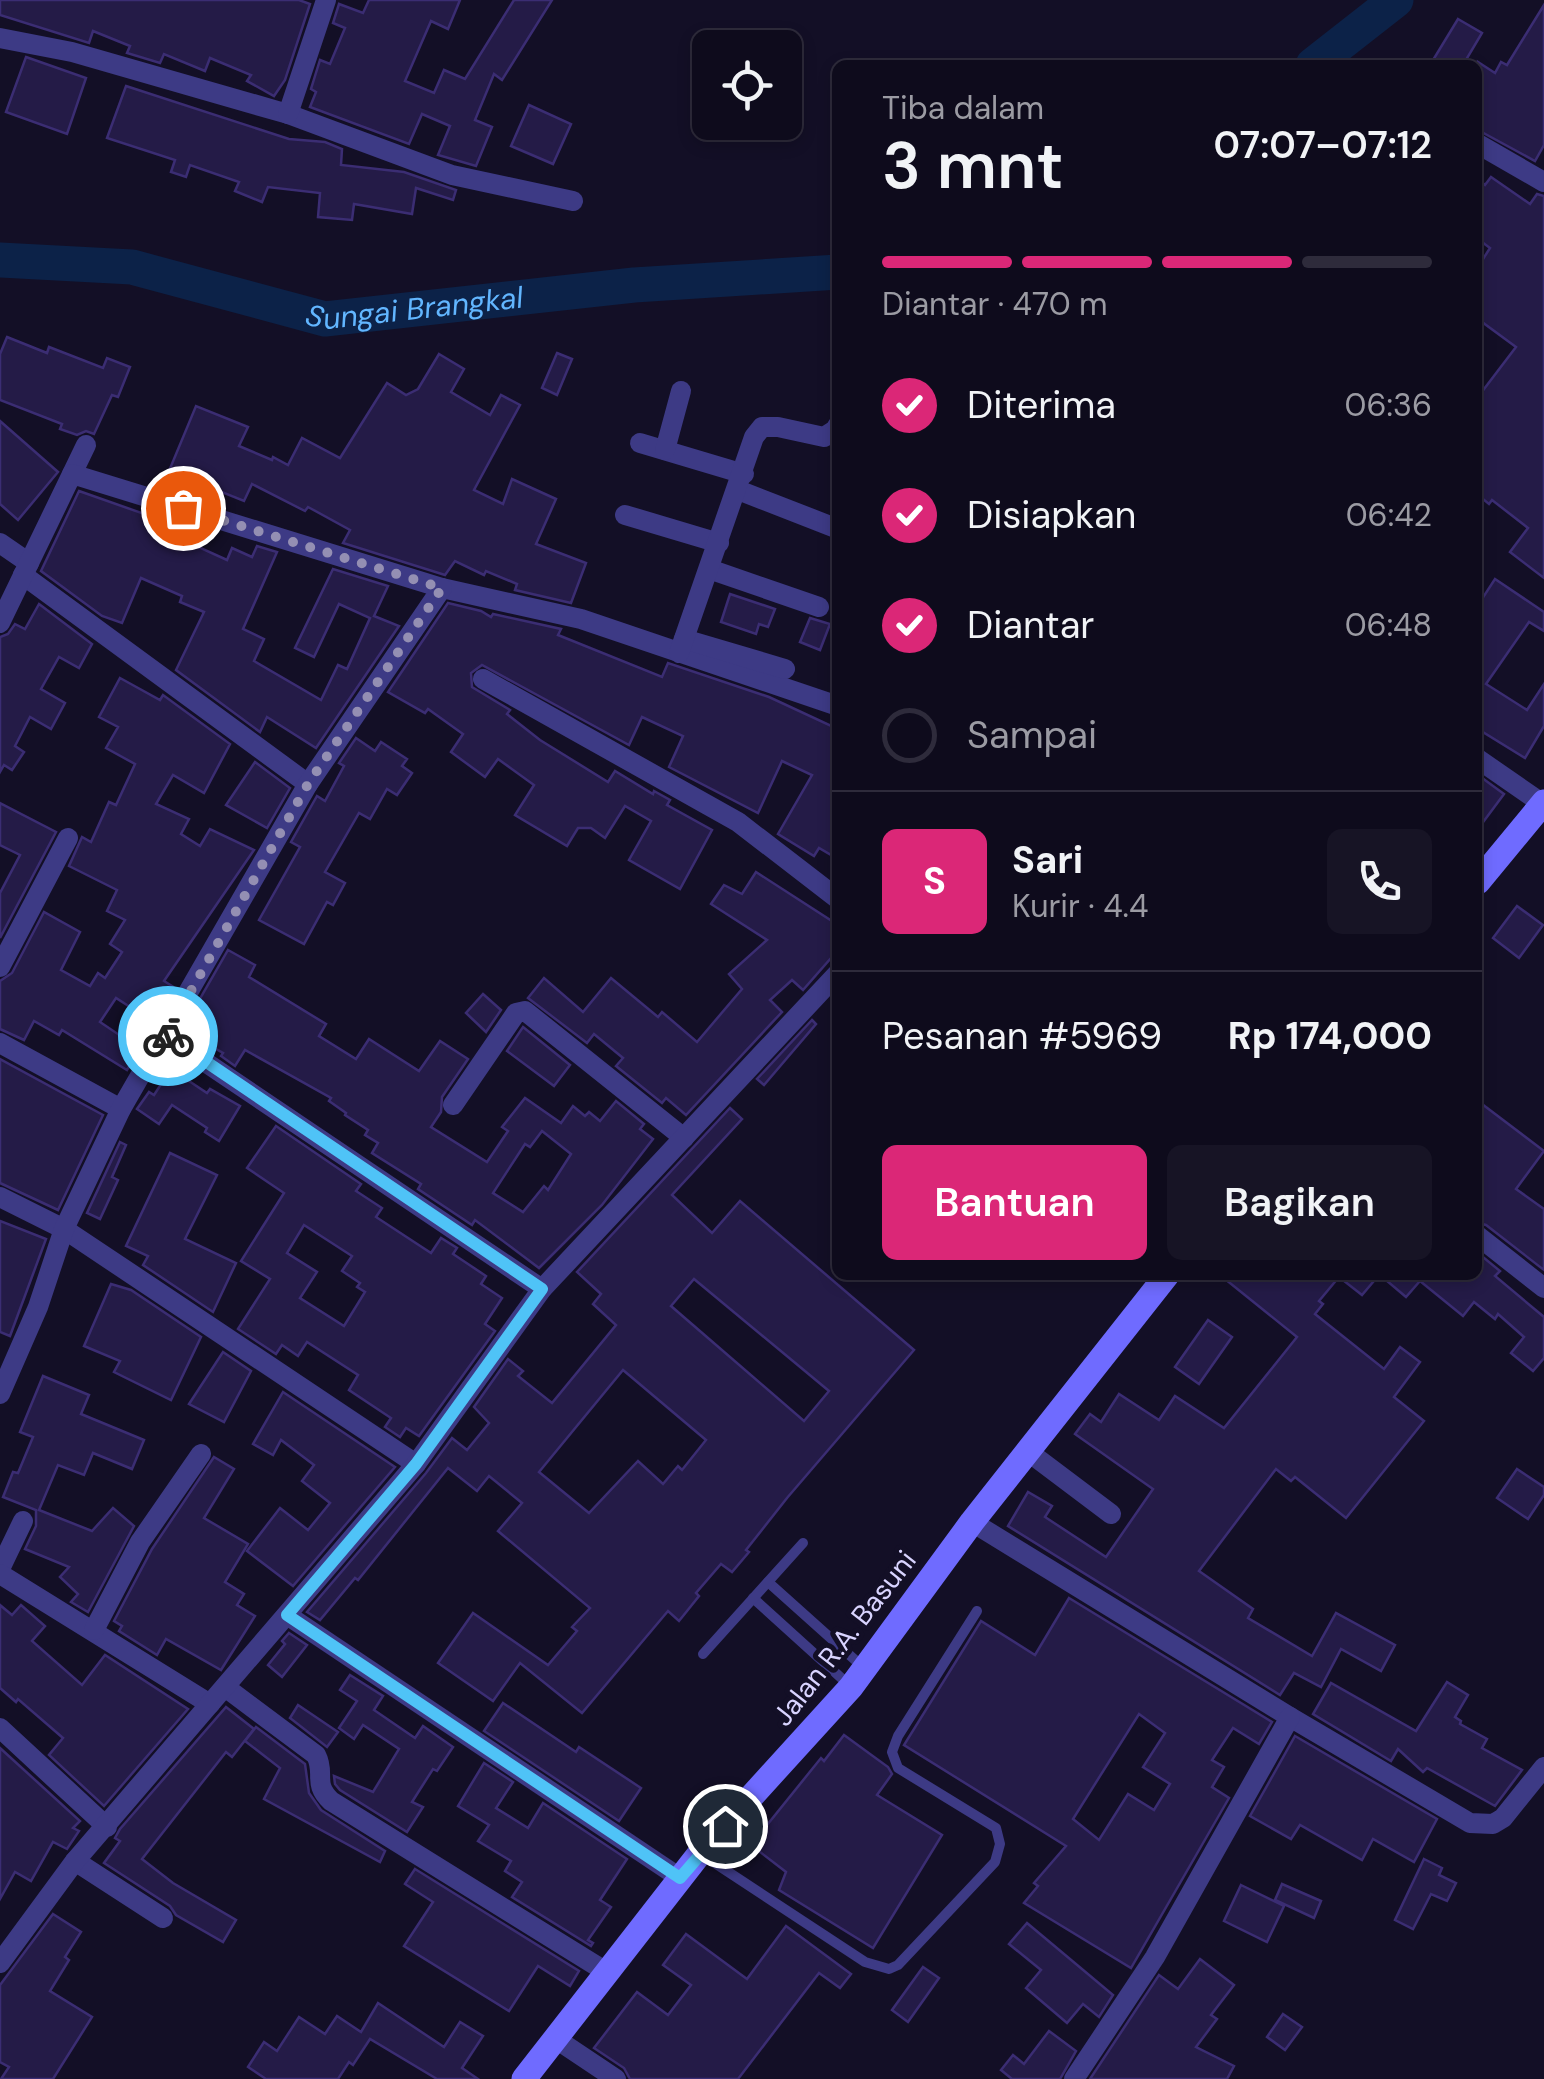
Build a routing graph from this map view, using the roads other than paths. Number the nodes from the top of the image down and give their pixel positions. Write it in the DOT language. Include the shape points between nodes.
graph roads {
  1 [pos="326,0"];
  2 [pos="0,38"];
  3 [pos="288,114"];
  4 [pos="1482,153"];
  5 [pos="1544,182"];
  6 [pos="573,201"];
  7 [pos="682,392"];
  8 [pos="832,432"];
  9 [pos="640,443"];
  10 [pos="86,445"];
  11 [pos="665,450"];
  12 [pos="72,474"];
  13 [pos="741,482"];
  14 [pos="625,515"];
  15 [pos="832,526"];
  16 [pos="0,543"];
  17 [pos="718,543"];
  18 [pos="710,568"];
  19 [pos="26,569"];
  20 [pos="442,588"];
  21 [pos="820,607"];
  22 [pos="0,623"];
  23 [pos="681,646"];
  24 [pos="785,670"];
  25 [pos="483,679"];
  26 [pos="832,704"];
  27 [pos="1482,763"];
  28 [pos="308,784"];
  29 [pos="1543,803"];
  30 [pos="68,838"];
  31 [pos="1482,877"];
  32 [pos="832,894"];
  33 [pos="0,967"];
  34 [pos="832,980"];
  35 [pos="166,1035"];
  36 [pos="0,1043"];
  37 [pos="454,1105"];
  38 [pos="121,1109"];
  39 [pos="684,1138"];
  40 [pos="0,1198"];
  41 [pos="64,1229"];
  42 [pos="1482,1239"];
  43 [pos="1164,1280"];
  44 [pos="1544,1288"];
  45 [pos="542,1289"];
  46 [pos="0,1394"];
  47 [pos="1030,1453"];
  48 [pos="201,1454"];
  49 [pos="416,1464"];
  50 [pos="1111,1514"];
  51 [pos="23,1521"];
  52 [pos="972,1522"];
  53 [pos="803,1543"];
  54 [pos="0,1572"];
  55 [pos="768,1582"];
  56 [pos="753,1598"];
  57 [pos="977,1611"];
  58 [pos="287,1615"];
  59 [pos="94,1630"];
  60 [pos="703,1654"];
  61 [pos="858,1678"];
  62 [pos="225,1687"];
  63 [pos="210,1704"];
  64 [pos="1290,1717"];
  65 [pos="4,1739"];
  66 [pos="1544,1768"];
  67 [pos="107,1826"];
  68 [pos="700,1853"];
  69 [pos="76,1861"];
  70 [pos="680,1878"];
  71 [pos="164,1918"];
  72 [pos="0,1963"];
  73 [pos="608,1973"];
  74 [pos="556,2038"];
  75 [pos="524,2079"];
  76 [pos="616,2079"];
  77 [pos="1074,2079"];
  1 -- 3 [label="street"];
  2 -- 3 [label="street"];
  3 -- 6 [label="street" via="433,170"];
  4 -- 5 [label="street"];
  7 -- 11 [label="street"];
  8 -- 13 [label="street" via="824,437 762,427"];
  9 -- 11 [label="street"];
  10 -- 12 [label="street"];
  11 -- 13 [label="street"];
  12 -- 19 [label="street"];
  12 -- 20 [label="street"];
  13 -- 15 [label="street"];
  13 -- 17 [label="street"];
  14 -- 17 [label="street"];
  16 -- 19 [label="street"];
  17 -- 18 [label="street"];
  18 -- 21 [label="street"];
  18 -- 23 [label="street"];
  19 -- 22 [label="street"];
  19 -- 28 [label="street"];
  20 -- 23 [label="street"];
  20 -- 28 [label="street"];
  23 -- 24 [label="street"];
  23 -- 26 [label="street"];
  25 -- 32 [label="street" via="738,822"];
  27 -- 29 [label="street"];
  28 -- 35 [label="street"];
  29 -- 31 [label="main road"];
  30 -- 33 [label="street"];
  34 -- 39 [label="street"];
  35 -- 38 [label="street"];
  35 -- 45 [label="street"];
  36 -- 38 [label="street"];
  37 -- 39 [label="street" via="516,1014 525,1011"];
  38 -- 41 [label="street"];
  39 -- 45 [label="street"];
  40 -- 41 [label="street"];
  41 -- 46 [label="street"];
  41 -- 49 [label="street"];
  42 -- 44 [label="street"];
  43 -- 47 [label="main road, Jalan R.A. Basuni"];
  45 -- 49 [label="street"];
  47 -- 50 [label="street"];
  47 -- 52 [label="main road, Jalan R.A. Basuni"];
  48 -- 59 [label="street" via="140,1542"];
  49 -- 58 [label="street"];
  51 -- 54 [label="street"];
  52 -- 61 [label="main road, Jalan R.A. Basuni"];
  52 -- 64 [label="street"];
  53 -- 55 [label="lane"];
  54 -- 59 [label="street"];
  55 -- 56 [label="lane"];
  55 -- 61 [label="lane"];
  56 -- 60 [label="lane"];
  56 -- 61 [label="lane"];
  57 -- 68 [label="lane" via="892,1752 898,1768 996,1828 1000,1844 994,1862 898,1965 865,1962"];
  58 -- 62 [label="street"];
  58 -- 70 [label="street"];
  59 -- 63 [label="street"];
  61 -- 68 [label="main road, Jalan R.A. Basuni"];
  62 -- 63 [label="street"];
  62 -- 73 [label="street" via="316,1755 319,1784 331,1800"];
  63 -- 67 [label="street"];
  64 -- 66 [label="street" via="1470,1823 1503,1818"];
  64 -- 77 [label="street" via="1154,1957"];
  65 -- 67 [label="street"];
  67 -- 69 [label="street"];
  68 -- 70 [label="main road, Jalan R.A. Basuni"];
  69 -- 71 [label="street"];
  69 -- 72 [label="street"];
  70 -- 73 [label="main road, Jalan R.A. Basuni"];
  73 -- 74 [label="main road, Jalan R.A. Basuni"];
  74 -- 75 [label="main road, Jalan R.A. Basuni"];
  74 -- 76 [label="street"];
}
